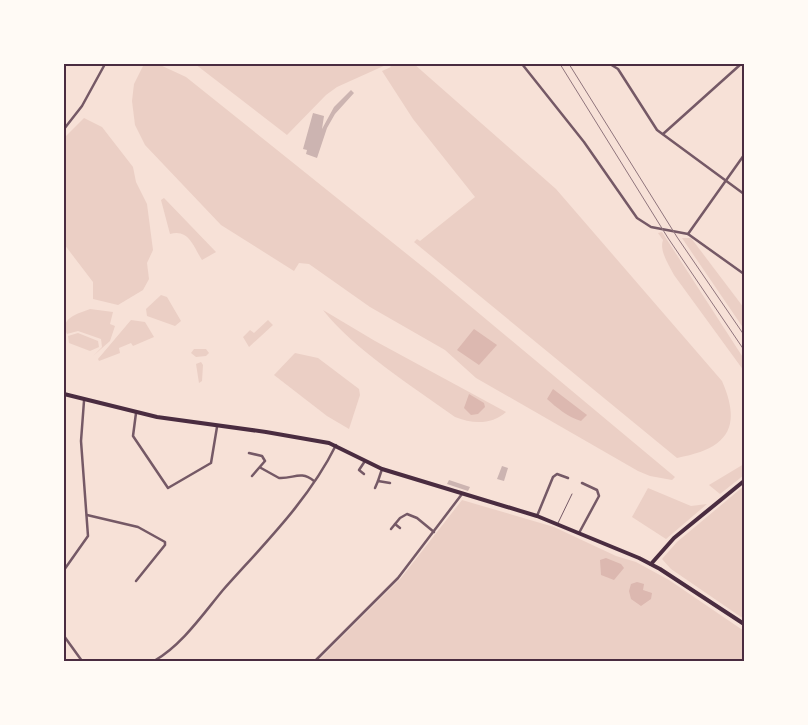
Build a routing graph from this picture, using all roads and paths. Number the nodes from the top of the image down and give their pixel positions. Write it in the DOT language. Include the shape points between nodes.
graph roads {
  1 [pos="105,64"];
  2 [pos="522,64"];
  3 [pos="610,64"];
  4 [pos="741,64"];
  5 [pos="615,65"];
  6 [pos="64,129"];
  7 [pos="663,134"];
  8 [pos="744,155"];
  9 [pos="726,181"];
  10 [pos="744,194"];
  11 [pos="688,234"];
  12 [pos="744,274"];
  13 [pos="64,394"];
  14 [pos="84,401"];
  15 [pos="136,413"];
  16 [pos="217,426"];
  17 [pos="336,446"];
  18 [pos="249,453"];
  19 [pos="364,461"];
  20 [pos="261,468"];
  21 [pos="382,469"];
  22 [pos="364,474"];
  23 [pos="252,476"];
  24 [pos="274,476"];
  25 [pos="568,478"];
  26 [pos="378,480"];
  27 [pos="271,481"];
  28 [pos="314,481"];
  29 [pos="744,481"];
  30 [pos="390,483"];
  31 [pos="582,483"];
  32 [pos="375,488"];
  33 [pos="462,494"];
  34 [pos="572,494"];
  35 [pos="87,515"];
  36 [pos="537,516"];
  37 [pos="395,524"];
  38 [pos="558,524"];
  39 [pos="400,528"];
  40 [pos="391,529"];
  41 [pos="434,532"];
  42 [pos="579,533"];
  43 [pos="651,564"];
  44 [pos="64,570"];
  45 [pos="136,581"];
  46 [pos="744,624"];
  47 [pos="64,636"];
  48 [pos="82,661"];
  49 [pos="154,661"];
  50 [pos="315,661"];
  1 -- 6 [label="street" via="82,106"];
  2 -- 11 [label="street" via="591,152 637,218 655,228"];
  3 -- 5 [label="street"];
  4 -- 7 [label="street"];
  5 -- 7 [label="street" via="654,127"];
  7 -- 9 [label="street"];
  8 -- 9 [label="street"];
  9 -- 10 [label="street"];
  9 -- 11 [label="street"];
  11 -- 12 [label="street"];
  13 -- 14 [label="main road"];
  14 -- 15 [label="main road"];
  14 -- 35 [label="street" via="81,441"];
  15 -- 16 [label="main road"];
  15 -- 16 [label="street" via="133,436 168,488 210,463"];
  16 -- 17 [label="main road" via="301,437"];
  17 -- 19 [label="main road"];
  17 -- 28 [label="street"];
  18 -- 20 [label="street" via="264,458"];
  19 -- 21 [label="main road"];
  19 -- 22 [label="street" via="359,470"];
  20 -- 23 [label="street"];
  20 -- 24 [label="street"];
  21 -- 26 [label="street"];
  21 -- 33 [label="main road"];
  24 -- 27 [label="street"];
  24 -- 28 [label="street" via="284,478 298,474"];
  25 -- 36 [label="street" via="557,474 553,476"];
  26 -- 30 [label="street"];
  26 -- 32 [label="street"];
  28 -- 49 [label="street" via="187,633"];
  29 -- 43 [label="main road" via="674,538"];
  31 -- 42 [label="street" via="597,490 599,496"];
  33 -- 36 [label="main road"];
  33 -- 41 [label="street"];
  34 -- 38 [label="lane"];
  35 -- 44 [label="street" via="87,540"];
  35 -- 45 [label="street" via="128,523 165,542"];
  36 -- 38 [label="main road"];
  37 -- 39 [label="street"];
  37 -- 40 [label="street"];
  37 -- 41 [label="street" via="403,516 412,515"];
  38 -- 42 [label="main road"];
  41 -- 50 [label="street" via="398,578"];
  42 -- 43 [label="main road"];
  43 -- 46 [label="main road"];
  47 -- 48 [label="street"];
}
